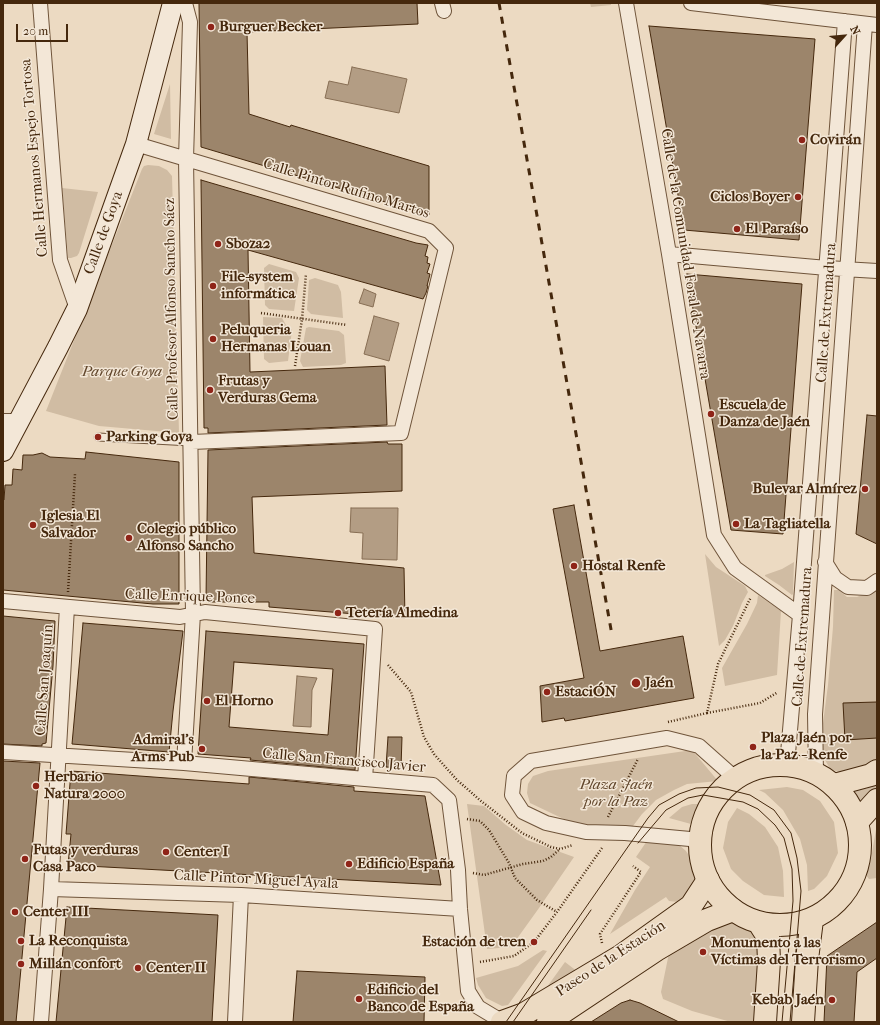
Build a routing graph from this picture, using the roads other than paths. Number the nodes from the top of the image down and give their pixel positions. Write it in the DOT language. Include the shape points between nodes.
graph roads {
  1 [pos="40,3"];
  2 [pos="174,3"];
  3 [pos="185,3"];
  4 [pos="626,3"];
  5 [pos="699,4"];
  6 [pos="845,21"];
  7 [pos="871,25"];
  8 [pos="136,144"];
  9 [pos="186,159"];
  10 [pos="669,254"];
  11 [pos="827,268"];
  12 [pos="848,268"];
  13 [pos="877,270"];
  14 [pos="77,309"];
  15 [pos="11,421"];
  16 [pos="98,437"];
  17 [pos="192,442"];
  18 [pos="3,451"];
  19 [pos="825,562"];
  20 [pos="877,581"];
  21 [pos="3,601"];
  22 [pos="67,607"];
  23 [pos="193,614"];
  24 [pos="800,615"];
  25 [pos="3,752"];
  26 [pos="58,756"];
  27 [pos="184,763"];
  28 [pos="787,765"];
  29 [pos="877,771"];
  30 [pos="816,773"];
  31 [pos="735,778"];
  32 [pos="365,779"];
  33 [pos="834,785"];
  34 [pos="877,800"];
  35 [pos="857,822"];
  36 [pos="700,844"];
  37 [pos="708,880"];
  38 [pos="51,889"];
  39 [pos="241,895"];
  40 [pos="460,909"];
  41 [pos="733,910"];
  42 [pos="812,920"];
  43 [pos="758,923"];
  44 [pos="41,1022"];
  45 [pos="235,1022"];
  46 [pos="503,1022"];
  47 [pos="548,1022"];
  48 [pos="765,1022"];
  49 [pos="803,1022"];
  1 -- 14 [label="street, Calle Hermanos Espejo Tortosa" via="60,260"];
  2 -- 8 [label="street, Calle de Goya"];
  3 -- 9 [label="street, Calle Profesor Alfonso Sancho Sáez" via="190,22"];
  4 -- 10 [label="street, Calle de la Comunidad Foral de Navarra"];
  5 -- 6 [label="street"];
  6 -- 7 [label="street"];
  6 -- 11 [label="street, Calle de Extremadura"];
  7 -- 12 [label="street, Calle de Extremadura"];
  8 -- 9 [label="street"];
  8 -- 14 [label="street, Calle de Goya"];
  9 -- 17 [label="street, Calle Profesor Alfonso Sancho Sáez"];
  9 -- 17 [label="street, Calle Pintor Rufino Martos" via="429,231 446,248 401,433"];
  10 -- 11 [label="street"];
  10 -- 24 [label="street, Calle de la Comunidad Foral de Navarra" via="714,535 735,568"];
  11 -- 12 [label="street"];
  11 -- 24 [label="street, Calle de Extremadura"];
  12 -- 13 [label="street"];
  12 -- 19 [label="street, Calle de Extremadura"];
  14 -- 15 [label="street, Calle de Goya" via="58,347"];
  15 -- 18 [label="street, Calle de Goya"];
  16 -- 17 [label="lane"];
  17 -- 23 [label="street, Calle Profesor Alfonso Sancho Sáez"];
  19 -- 20 [label="street" via="835,578 848,587 867,588"];
  19 -- 30 [label="street, Calle de Extremadura" via="815,714"];
  21 -- 22 [label="street, Calle Enrique Ponce"];
  22 -- 23 [label="street, Calle Enrique Ponce" via="180,617"];
  22 -- 26 [label="street, Calle San Joaquín"];
  23 -- 27 [label="street, Calle Profesor Alfonso Sancho Sáez"];
  23 -- 32 [label="street, Calle Enrique Ponce" via="205,612 375,629"];
  24 -- 28 [label="street, Calle de Extremadura"];
  25 -- 26 [label="street, Calle San Francisco Javier"];
  26 -- 27 [label="street, Calle San Francisco Javier"];
  26 -- 38 [label="street, Calle San Joaquín"];
  27 -- 32 [label="street, Calle San Francisco Javier"];
  28 -- 30 [label="main road" via="802,767"];
  28 -- 31 [label="main road" via="760,767"];
  29 -- 33 [label="main road"];
  30 -- 33 [label="main road"];
  31 -- 36 [label="main road" via="711,803 701,830"];
  31 -- 36 [label="street" via="699,746 667,738 531,761 514,776 512,796 523,812 546,823 586,832 690,839"];
  32 -- 40 [label="street, Calle San Francisco Javier" via="433,786 449,800"];
  33 -- 35 [label="main road" via="848,802"];
  34 -- 35 [label="main road"];
  35 -- 42 [label="main road" via="861,847 851,884 833,906"];
  36 -- 37 [label="main road"];
  37 -- 41 [label="main road"];
  37 -- 46 [label="main road, Paseo de la Estación" via="691,906 621,956 524,1014"];
  38 -- 39 [label="street, Calle Pintor Miguel Ayala"];
  38 -- 44 [label="street, Calle San Joaquín"];
  39 -- 40 [label="street, Calle Pintor Miguel Ayala"];
  39 -- 45 [label="street"];
  40 -- 46 [label="street, Calle San Francisco Javier" via="468,991 478,1007"];
  41 -- 43 [label="main road"];
  41 -- 47 [label="main road, Paseo de la Estación" via="707,920 656,950"];
  42 -- 43 [label="main road" via="782,926"];
  42 -- 49 [label="main road"];
  43 -- 48 [label="main road" via="768,937"];
}
